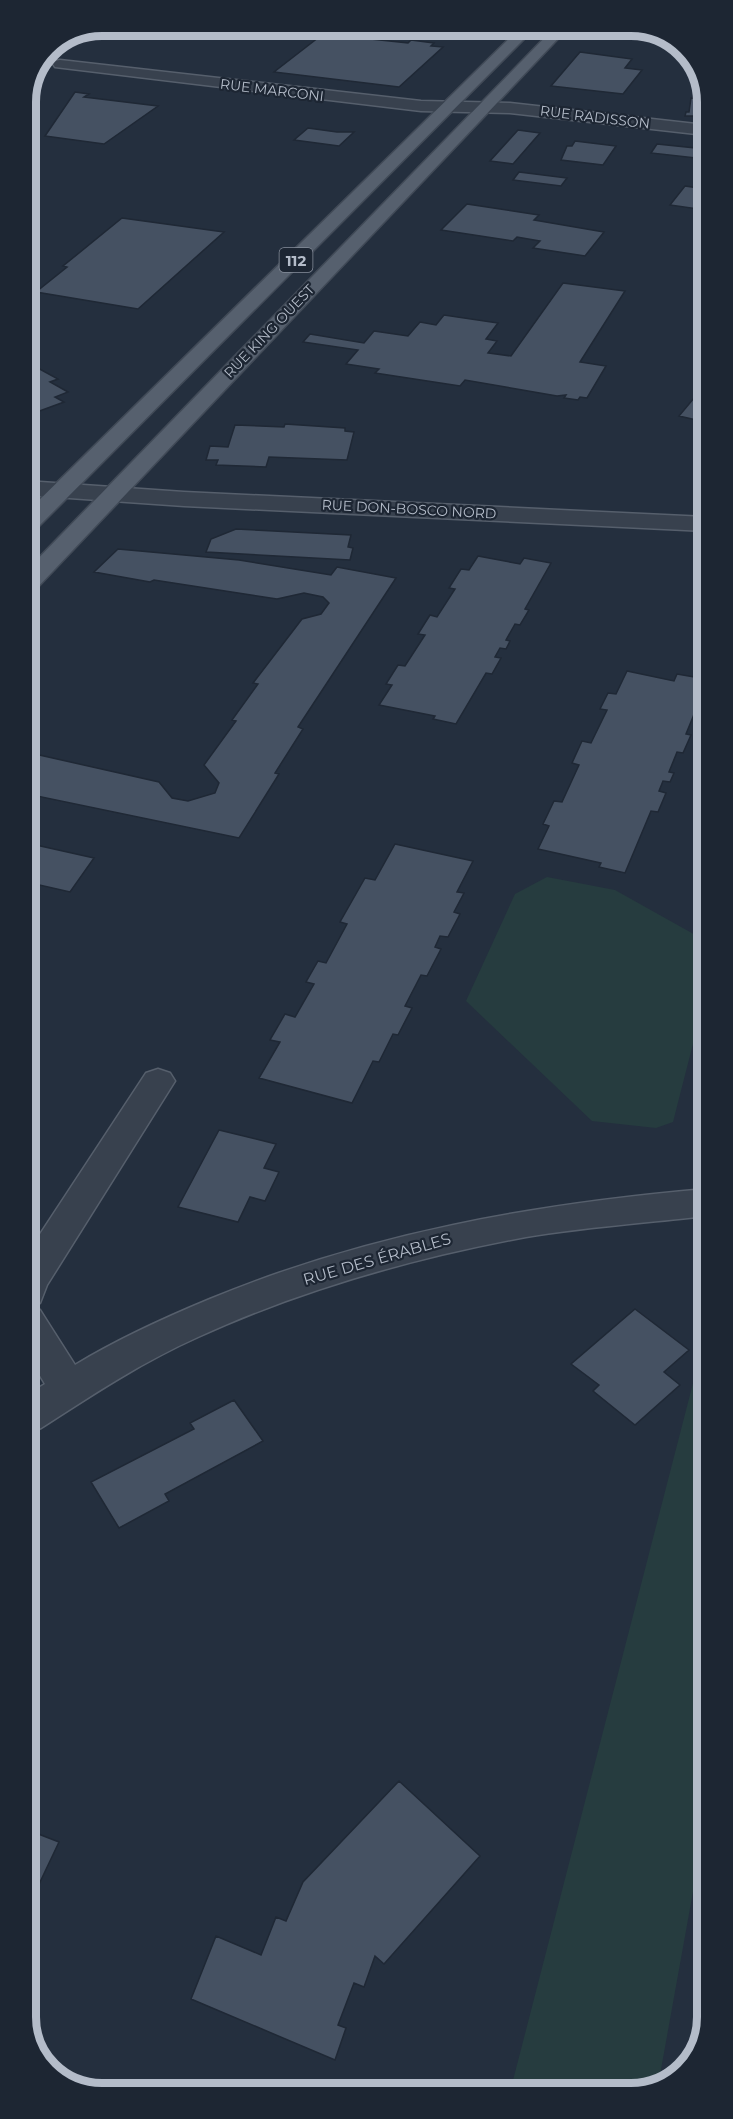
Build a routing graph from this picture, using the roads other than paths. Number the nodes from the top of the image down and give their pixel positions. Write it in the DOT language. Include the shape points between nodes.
graph roads {
  1 [pos="520,36"];
  2 [pos="553,36"];
  3 [pos="60,64"];
  4 [pos="484,106"];
  5 [pos="447,108"];
  6 [pos="697,129"];
  7 [pos="36,489"];
  8 [pos="60,492"];
  9 [pos="112,495"];
  10 [pos="36,516"];
  11 [pos="697,524"];
  12 [pos="36,575"];
  13 [pos="158,1081"];
  14 [pos="697,1204"];
  15 [pos="36,1271"];
  16 [pos="36,1335"];
  17 [pos="68,1387"];
  18 [pos="36,1410"];
  1 -- 5 [label="main road, RUE KING OUEST / 112"];
  2 -- 4 [label="main road, RUE KING OUEST / 112"];
  3 -- 5 [label="street, RUE MARCONI"];
  4 -- 5 [label="street, RUE MARCONI"];
  4 -- 6 [label="street, RUE RADISSON"];
  4 -- 9 [label="main road, RUE KING OUEST / 112"];
  5 -- 8 [label="main road, RUE KING OUEST / 112"];
  7 -- 8 [label="street, RUE DON-BOSCO NORD"];
  8 -- 9 [label="street, RUE DON-BOSCO NORD"];
  8 -- 10 [label="main road, RUE KING OUEST / 112"];
  9 -- 11 [label="street, RUE DON-BOSCO NORD"];
  9 -- 12 [label="main road, RUE KING OUEST / 112"];
  13 -- 15 [label="street"];
  14 -- 17 [label="street, RUE DES ÉRABLES" via="557,1218 464,1235 360,1261 199,1319"];
  16 -- 17 [label="street"];
  17 -- 18 [label="street, RUE DES ÉRABLES"];
}
